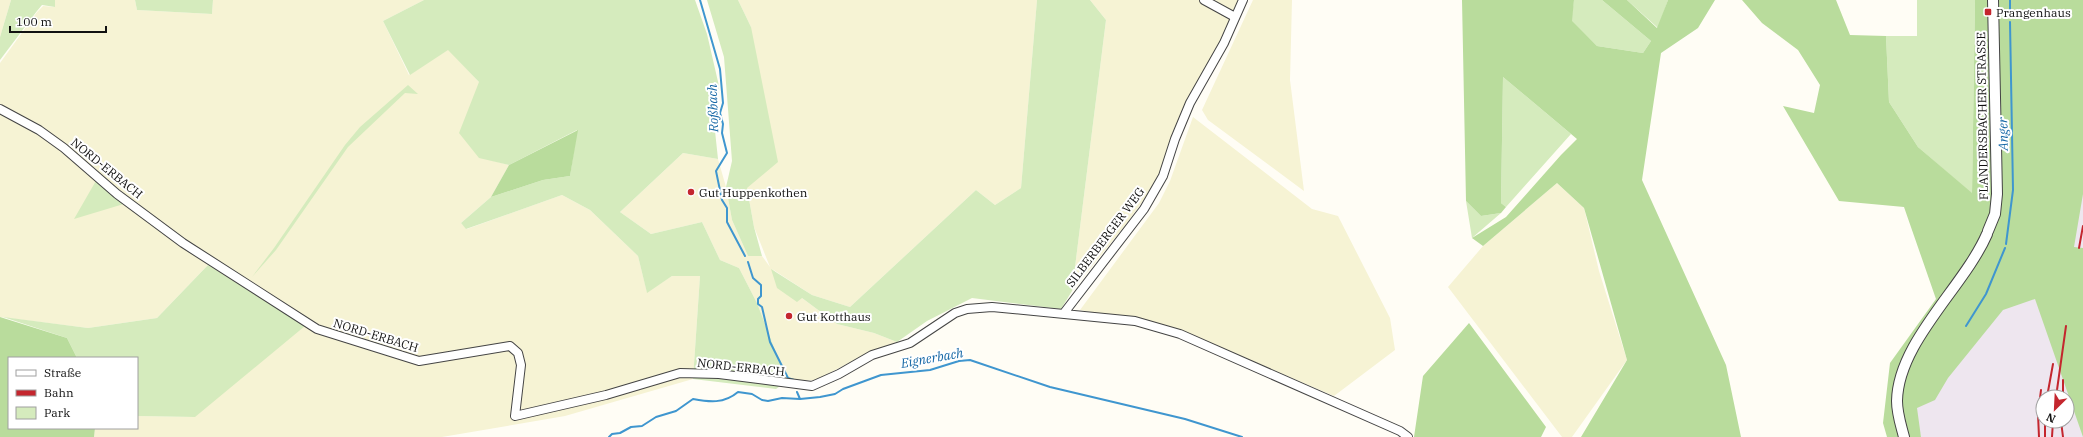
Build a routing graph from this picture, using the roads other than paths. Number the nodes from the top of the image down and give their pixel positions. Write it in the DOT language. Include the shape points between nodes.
graph roads {
  1 [pos="1204,0"];
  2 [pos="1243,0"];
  3 [pos="1993,0"];
  4 [pos="1235,17"];
  5 [pos="0,109"];
  6 [pos="1064,313"];
  7 [pos="1408,437"];
  8 [pos="1904,437"];
  1 -- 4 [label="street"];
  2 -- 4 [label="street, SILBERBERGER WEG"];
  3 -- 8 [label="street, FLANDERSBACHER STRASSE" via="1997,194 1995,214 1975,256 1913,349 1902,373 1898,417"];
  4 -- 6 [label="street, SILBERBERGER WEG" via="1224,43 1190,103 1163,176 1144,209"];
  5 -- 6 [label="street, NORD-ERBACH" via="39,130 64,148 117,194 183,243 318,329 419,361 510,346 518,352 520,364 516,416 606,395 680,373 719,374 812,386 872,355 910,344 945,318 967,309 992,307"];
  6 -- 7 [label="street" via="1135,322 1180,334 1400,431"];
}
